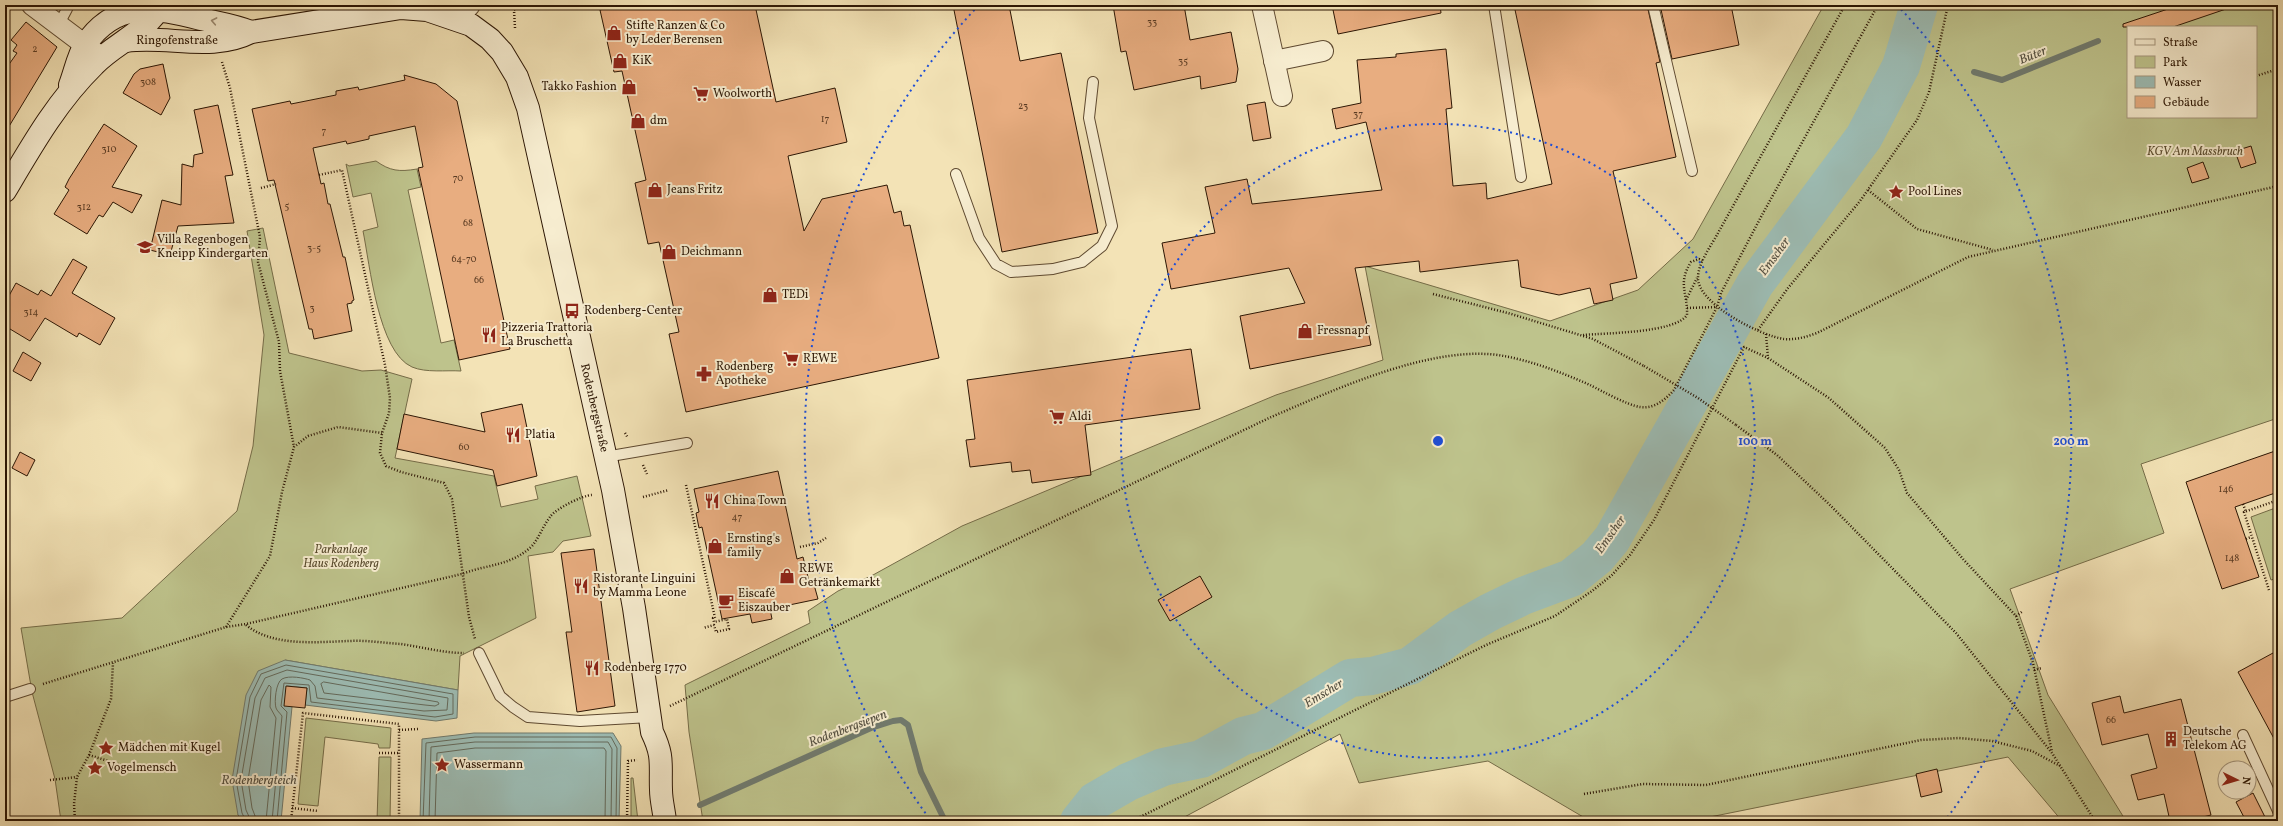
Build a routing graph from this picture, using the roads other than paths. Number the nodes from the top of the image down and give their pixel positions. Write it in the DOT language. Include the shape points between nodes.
graph roads {
  1 [pos="32,5"];
  2 [pos="66,5"];
  3 [pos="1262,5"];
  4 [pos="1494,5"];
  5 [pos="1653,5"];
  6 [pos="164,7"];
  7 [pos="463,12"];
  8 [pos="139,16"];
  9 [pos="58,26"];
  10 [pos="251,32"];
  11 [pos="1323,51"];
  12 [pos="93,52"];
  13 [pos="1274,61"];
  14 [pos="1093,82"];
  15 [pos="1282,96"];
  16 [pos="1692,171"];
  17 [pos="956,174"];
  18 [pos="1521,177"];
  19 [pos="5,191"];
  20 [pos="687,443"];
  21 [pos="605,457"];
  22 [pos="479,653"];
  23 [pos="30,689"];
  24 [pos="5,697"];
  25 [pos="651,724"];
  26 [pos="2243,735"];
  27 [pos="2278,811"];
  28 [pos="665,821"];
  1 -- 9 [label="street"];
  2 -- 9 [label="lane" via="67,9"];
  3 -- 13 [label="street"];
  4 -- 18 [label="lane"];
  5 -- 16 [label="lane"];
  6 -- 8 [label="main road"];
  10 -- 6 [label="main road, Ringofenstraße, one-way"];
  7 -- 10 [label="main road, Ringofenstraße" via="401,8"];
  7 -- 21 [label="main road, Rodenbergstraße" via="471,25 502,52 516,77 528,108"];
  8 -- 10 [label="main road, Ringofenstraße" via="189,42 230,41"];
  8 -- 12 [label="main road, Ringofenstraße" via="126,41"];
  8 -- 12 [label="main road" via="107,20"];
  9 -- 12 [label="street"];
  11 -- 13 [label="street"];
  12 -- 19 [label="main road"];
  13 -- 15 [label="street"];
  14 -- 17 [label="lane" via="1089,118 1112,226 1102,246 1082,262 1053,269 1011,272 996,264 979,238"];
  20 -- 21 [label="lane"];
  21 -- 25 [label="main road, Rodenbergstraße" via="634,608"];
  22 -- 25 [label="lane" via="500,696 528,717"];
  23 -- 24 [label="lane"];
  25 -- 28 [label="main road, Rodenbergstraße" via="660,749"];
  26 -- 27 [label="lane"];
}
